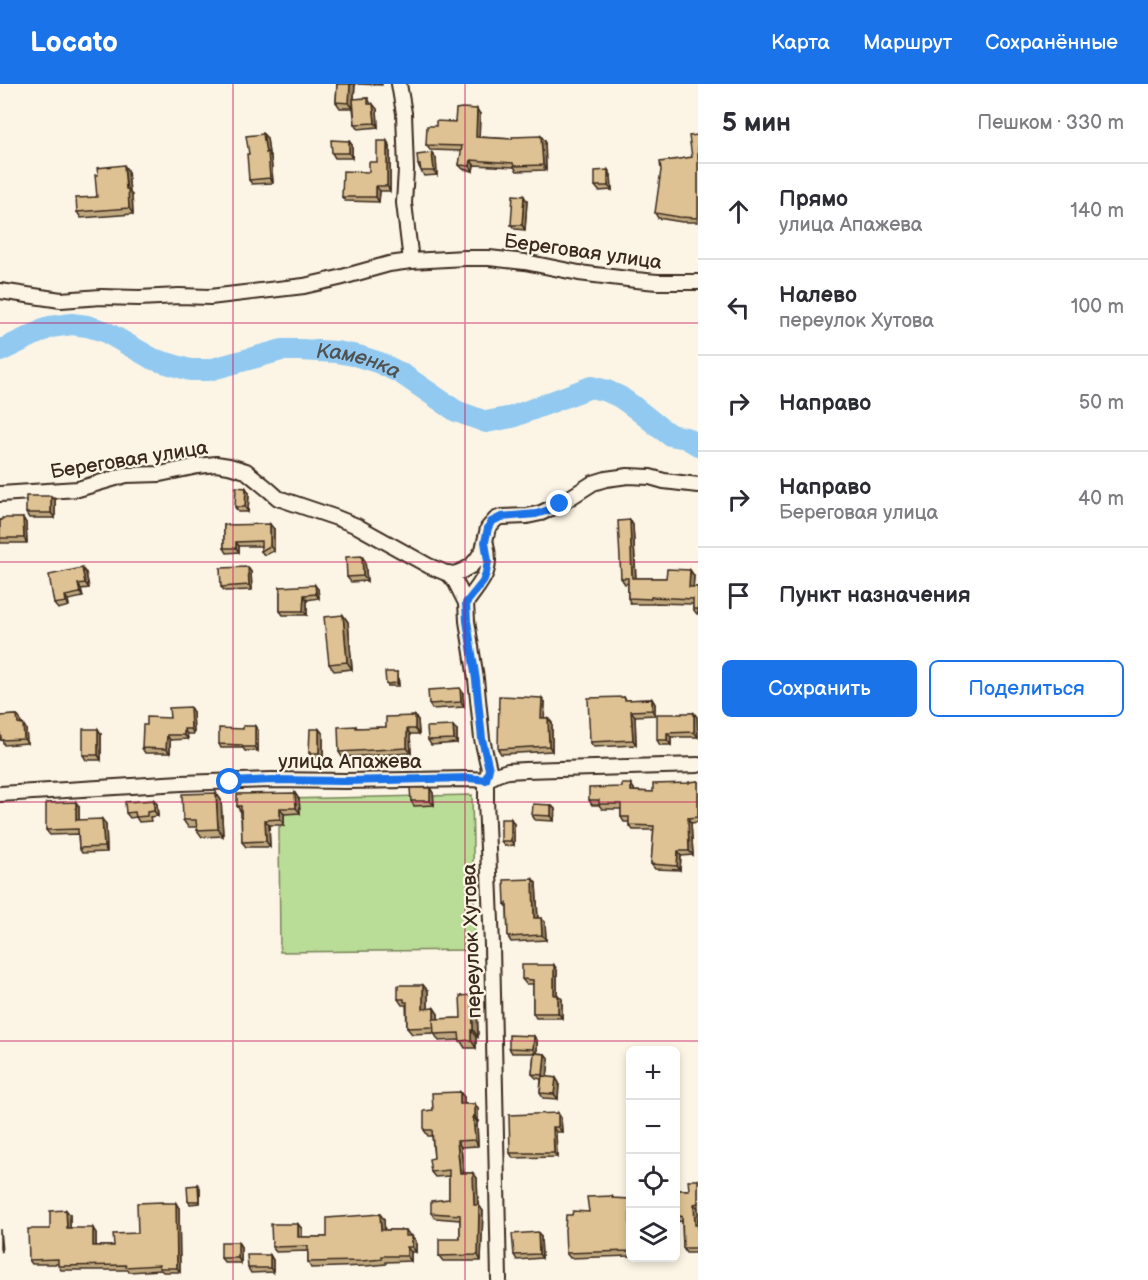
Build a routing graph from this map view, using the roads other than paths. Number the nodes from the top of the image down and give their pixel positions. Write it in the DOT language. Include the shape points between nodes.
graph roads {
  1 [pos="399,84"];
  2 [pos="411,261"];
  3 [pos="698,282"];
  4 [pos="0,291"];
  5 [pos="698,485"];
  6 [pos="0,494"];
  7 [pos="485,542"];
  8 [pos="448,573"];
  9 [pos="466,603"];
  10 [pos="698,765"];
  11 [pos="486,780"];
  12 [pos="0,794"];
  13 [pos="500,1280"];
  1 -- 2 [label="street" via="404,113 404,210"];
  2 -- 3 [label="street, Береговая улица" via="489,258 619,278"];
  2 -- 4 [label="street, Береговая улица" via="304,286 210,297 61,300"];
  5 -- 7 [label="street" via="650,477 606,479 541,513 496,519 488,528"];
  6 -- 8 [label="street, Береговая улица" via="78,489 126,475 160,474 216,464 229,466 246,471 278,498 357,526"];
  7 -- 8 [label="street" via="471,566"];
  7 -- 9 [label="street" via="486,573"];
  8 -- 9 [label="street"];
  9 -- 11 [label="street, переулок Хутова" via="489,769"];
  10 -- 11 [label="street, улица Апажева" via="508,771"];
  11 -- 12 [label="street, улица Апажева" via="272,780"];
  11 -- 13 [label="street, переулок Хутова"];
}
